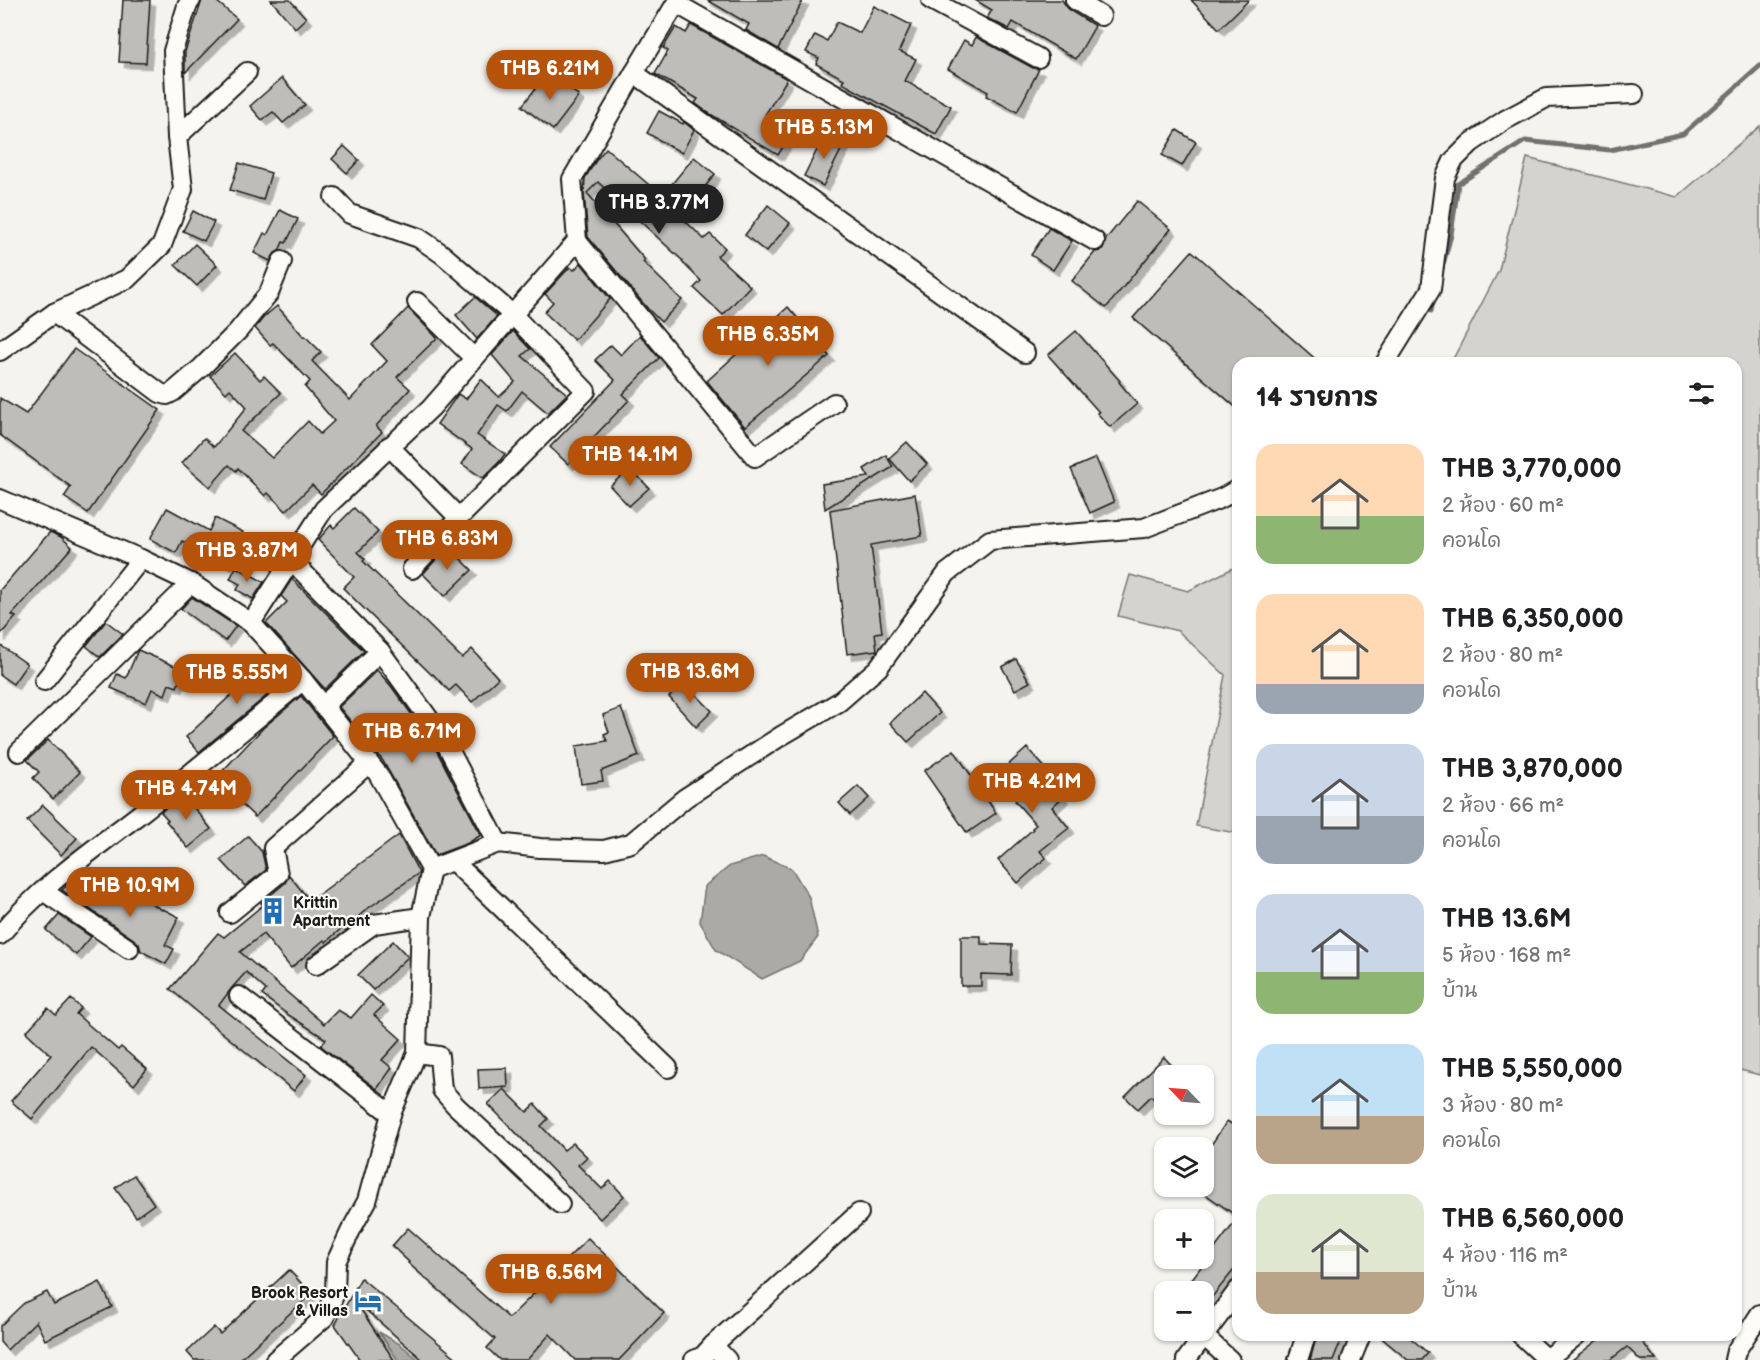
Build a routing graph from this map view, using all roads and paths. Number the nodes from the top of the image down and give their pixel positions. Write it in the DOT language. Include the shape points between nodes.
graph roads {
  1 [pos="190,0"];
  2 [pos="931,0"];
  3 [pos="1075,0"];
  4 [pos="678,2"];
  5 [pos="1101,16"];
  6 [pos="1038,58"];
  7 [pos="247,72"];
  8 [pos="633,73"];
  9 [pos="1634,94"];
  10 [pos="177,137"];
  11 [pos="334,196"];
  12 [pos="578,241"];
  13 [pos="1095,241"];
  14 [pos="282,261"];
  15 [pos="417,302"];
  16 [pos="54,313"];
  17 [pos="512,314"];
  18 [pos="0,351"];
  19 [pos="1025,353"];
  20 [pos="1389,357"];
  21 [pos="474,358"];
  22 [pos="834,403"];
  23 [pos="389,446"];
  24 [pos="1232,492"];
  25 [pos="0,499"];
  26 [pos="459,518"];
  27 [pos="141,559"];
  28 [pos="290,560"];
  29 [pos="412,569"];
  30 [pos="191,583"];
  31 [pos="251,623"];
  32 [pos="380,651"];
  33 [pos="44,681"];
  34 [pos="303,681"];
  35 [pos="323,707"];
  36 [pos="19,752"];
  37 [pos="369,763"];
  38 [pos="498,843"];
  39 [pos="453,861"];
  40 [pos="431,869"];
  41 [pos="42,891"];
  42 [pos="230,913"];
  43 [pos="421,917"];
  44 [pos="0,935"];
  45 [pos="129,949"];
  46 [pos="316,965"];
  47 [pos="239,996"];
  48 [pos="417,1053"];
  49 [pos="669,1068"];
  50 [pos="391,1114"];
  51 [pos="560,1204"];
  52 [pos="859,1214"];
  53 [pos="1232,1298"];
  54 [pos="1760,1314"];
  55 [pos="1214,1322"];
  56 [pos="1200,1341"];
  57 [pos="1209,1341"];
  58 [pos="1304,1341"];
  59 [pos="1359,1341"];
  60 [pos="1528,1341"];
  61 [pos="1570,1341"];
  62 [pos="713,1345"];
  63 [pos="275,1360"];
  64 [pos="694,1360"];
  65 [pos="727,1360"];
  66 [pos="1186,1360"];
  67 [pos="1230,1360"];
  68 [pos="1298,1360"];
  69 [pos="1351,1360"];
  70 [pos="1734,1360"];
  1 -- 10 [label="street" via="173,51"];
  2 -- 6 [label="street"];
  3 -- 5 [label="street"];
  4 -- 8 [label="street"];
  4 -- 13 [label="street"];
  7 -- 10 [label="street"];
  8 -- 12 [label="street" via="572,178"];
  8 -- 19 [label="street"];
  9 -- 20 [label="street" via="1546,98 1471,142 1453,161 1445,178 1431,289"];
  10 -- 16 [label="street" via="183,189 162,245 127,279"];
  11 -- 17 [label="street" via="350,214 427,243"];
  12 -- 17 [label="street"];
  12 -- 22 [label="street" via="755,457"];
  14 -- 16 [label="street" via="269,292 251,317 201,368 167,395"];
  15 -- 21 [label="street"];
  16 -- 18 [label="street"];
  17 -- 21 [label="street"];
  17 -- 26 [label="street" via="586,392"];
  21 -- 23 [label="street" via="431,408"];
  23 -- 26 [label="street"];
  23 -- 28 [label="street" via="324,509"];
  24 -- 38 [label="street" via="1144,528 990,540 947,573 878,668 839,702 685,798 631,843 604,849 540,849"];
  25 -- 27 [label="street"];
  26 -- 29 [label="street"];
  27 -- 30 [label="street"];
  27 -- 33 [label="street"];
  28 -- 31 [label="street"];
  28 -- 32 [label="street"];
  30 -- 31 [label="street"];
  30 -- 36 [label="street"];
  31 -- 34 [label="street"];
  32 -- 35 [label="street"];
  32 -- 38 [label="street" via="443,738"];
  34 -- 35 [label="street"];
  34 -- 41 [label="street"];
  35 -- 37 [label="street"];
  37 -- 40 [label="street"];
  37 -- 42 [label="street" via="273,848 278,874"];
  38 -- 39 [label="street"];
  39 -- 40 [label="street"];
  39 -- 49 [label="street"];
  40 -- 43 [label="street"];
  41 -- 44 [label="street"];
  41 -- 45 [label="street"];
  43 -- 46 [label="street" via="374,924"];
  43 -- 48 [label="street"];
  47 -- 50 [label="street"];
  48 -- 50 [label="street"];
  48 -- 51 [label="street" via="439,1056 442,1090"];
  50 -- 63 [label="street" via="367,1202 336,1262 335,1293 325,1317"];
  52 -- 62 [label="street"];
  53 -- 55 [label="street"];
  54 -- 70 [label="street"];
  56 -- 66 [label="street"];
  57 -- 67 [label="street"];
  58 -- 68 [label="street"];
  59 -- 69 [label="street"];
  60 -- 61 [label="street" via="1547,1359"];
  62 -- 64 [label="street"];
  62 -- 65 [label="street"];
}
